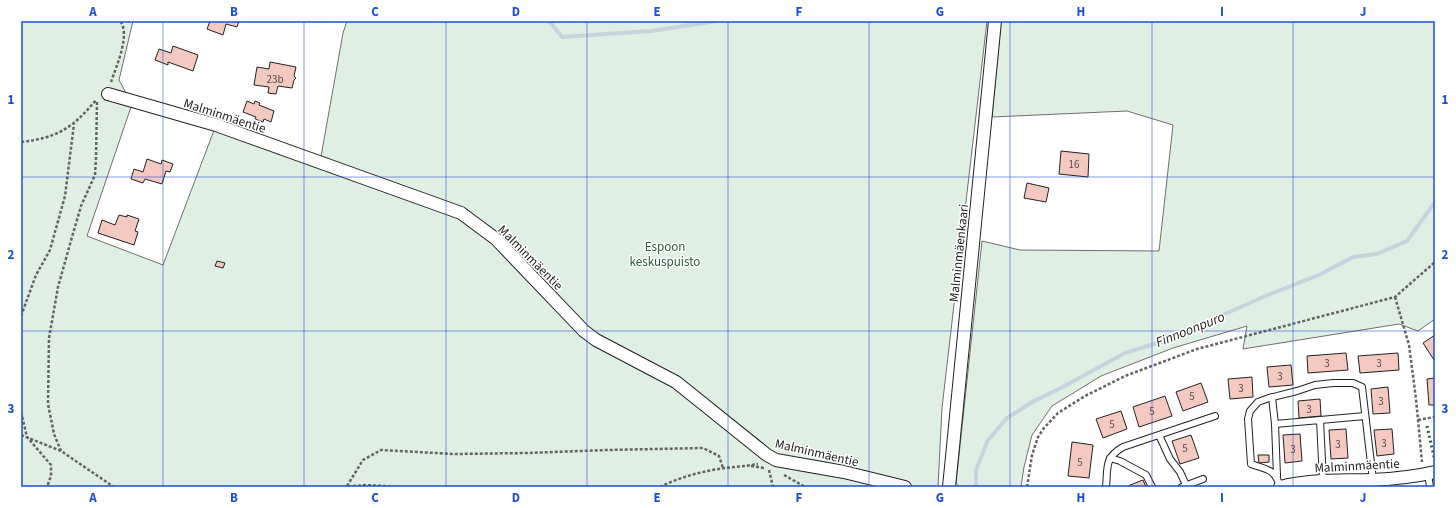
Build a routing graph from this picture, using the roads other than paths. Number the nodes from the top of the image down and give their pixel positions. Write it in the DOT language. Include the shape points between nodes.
graph roads {
  1 [pos="995,21"];
  2 [pos="108,94"];
  3 [pos="1272,397"];
  4 [pos="1215,416"];
  5 [pos="1365,416"];
  6 [pos="1320,420"];
  7 [pos="1275,424"];
  8 [pos="1159,435"];
  9 [pos="1110,458"];
  10 [pos="1429,473"];
  11 [pos="1203,479"];
  12 [pos="1373,480"];
  13 [pos="1323,481"];
  14 [pos="1279,483"];
  15 [pos="1184,486"];
  16 [pos="905,487"];
  17 [pos="949,487"];
  18 [pos="1106,487"];
  19 [pos="1152,487"];
  20 [pos="1430,487"];
  1 -- 17 [label="street, Malminmäenkaari"];
  2 -- 16 [label="street, Malminmäentie" via="216,125 461,213 496,239 596,340 676,382 759,450 776,460 844,472"];
  3 -- 5 [label="lane" via="1315,385 1353,383 1362,387"];
  3 -- 7 [label="lane"];
  3 -- 14 [label="lane" via="1258,402 1250,411 1248,419 1252,464 1270,471"];
  4 -- 8 [label="lane"];
  5 -- 6 [label="lane"];
  5 -- 12 [label="lane"];
  6 -- 7 [label="lane"];
  6 -- 13 [label="lane"];
  7 -- 14 [label="lane"];
  8 -- 9 [label="lane" via="1123,447 1112,453"];
  8 -- 15 [label="lane" via="1170,459 1180,472"];
  9 -- 18 [label="lane"];
  9 -- 19 [label="lane" via="1146,475"];
  10 -- 12 [label="street, Malminmäentie" via="1386,482"];
  10 -- 20 [label="lane"];
  11 -- 15 [label="lane"];
  12 -- 13 [label="street, Malminmäentie"];
  13 -- 14 [label="street, Malminmäentie"];
}
